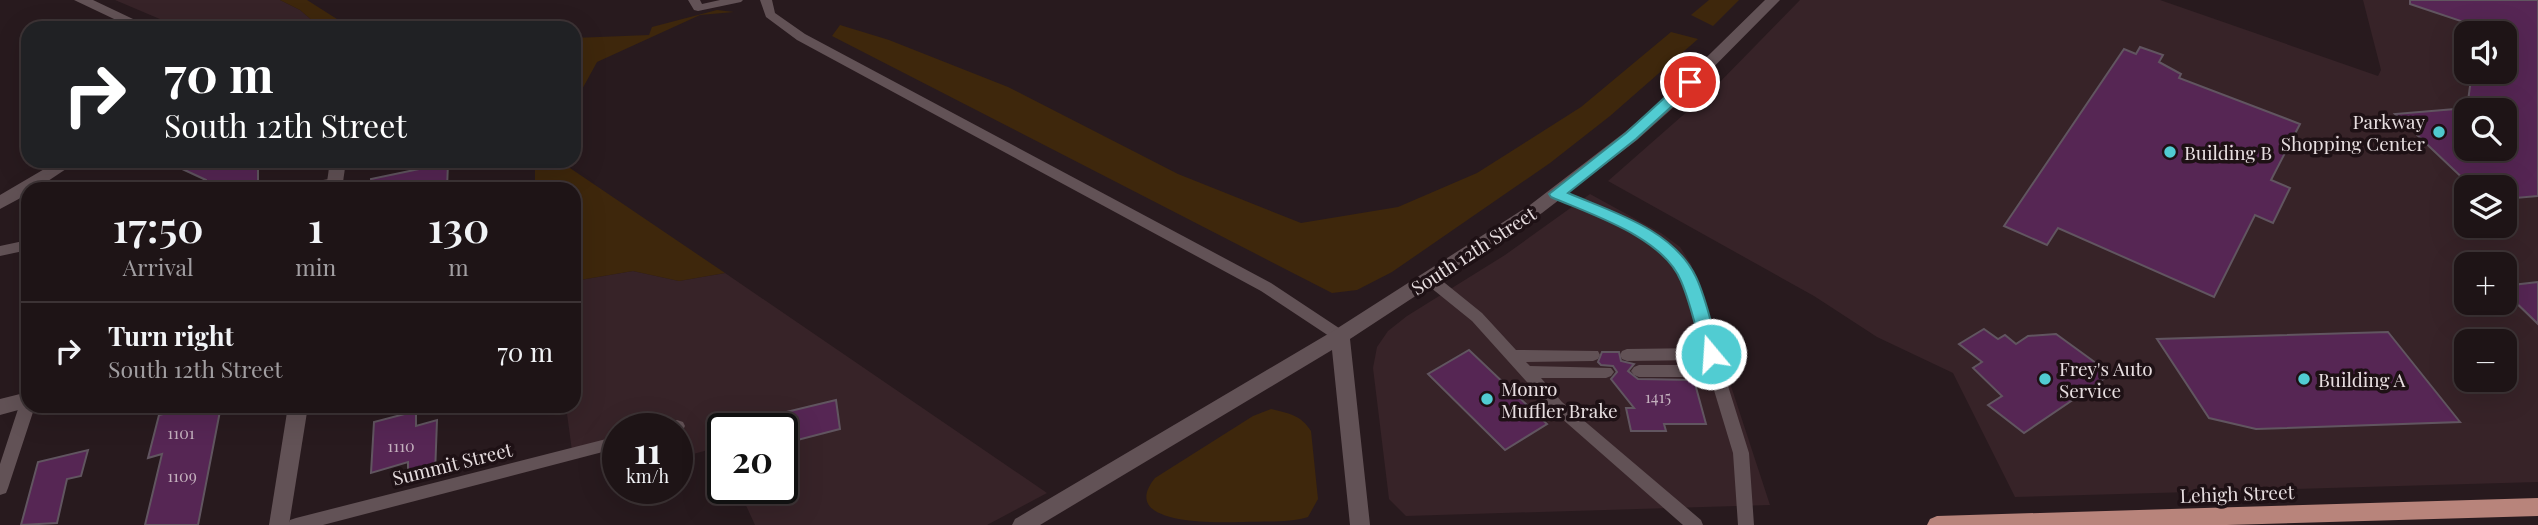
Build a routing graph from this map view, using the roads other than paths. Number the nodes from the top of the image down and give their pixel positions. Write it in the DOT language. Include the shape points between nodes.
graph roads {
  1 [pos="81,0"];
  2 [pos="737,0"];
  3 [pos="766,0"];
  4 [pos="1773,0"];
  5 [pos="696,4"];
  6 [pos="129,21"];
  7 [pos="58,168"];
  8 [pos="35,182"];
  9 [pos="21,190"];
  10 [pos="1556,194"];
  11 [pos="0,203"];
  12 [pos="21,246"];
  13 [pos="0,251"];
  14 [pos="1430,279"];
  15 [pos="1340,336"];
  16 [pos="1711,354"];
  17 [pos="1593,355"];
  18 [pos="1627,355"];
  19 [pos="1512,356"];
  20 [pos="1639,371"];
  21 [pos="1717,371"];
  22 [pos="1527,372"];
  23 [pos="1606,372"];
  24 [pos="21,403"];
  25 [pos="0,407"];
  26 [pos="24,413"];
  27 [pos="297,413"];
  28 [pos="602,446"];
  29 [pos="0,488"];
  30 [pos="2538,507"];
  31 [pos="279,525"];
  32 [pos="296,525"];
  33 [pos="1022,525"];
  34 [pos="1360,525"];
  35 [pos="1695,525"];
  36 [pos="1746,525"];
  37 [pos="1937,525"];
  1 -- 6 [label="street"];
  2 -- 5 [label="lane"];
  3 -- 15 [label="lane" via="770,15 801,37 1266,287"];
  4 -- 10 [label="street, South 12th Street" via="1671,101"];
  7 -- 8 [label="street"];
  9 -- 11 [label="street"];
  10 -- 14 [label="street, South 12th Street"];
  10 -- 16 [label="lane" via="1632,227 1667,250 1688,278"];
  12 -- 13 [label="lane"];
  14 -- 15 [label="street, South 12th Street"];
  14 -- 19 [label="lane" via="1477,317"];
  15 -- 33 [label="street, South 12th Street"];
  15 -- 34 [label="street"];
  16 -- 18 [label="lane"];
  16 -- 21 [label="lane"];
  17 -- 19 [label="lane"];
  19 -- 22 [label="lane"];
  20 -- 21 [label="lane"];
  21 -- 36 [label="lane" via="1741,453"];
  22 -- 23 [label="lane"];
  22 -- 35 [label="lane" via="1557,406"];
  24 -- 25 [label="street"];
  26 -- 29 [label="lane"];
  27 -- 31 [label="street"];
  28 -- 32 [label="lane, Summit Street"];
  30 -- 37 [label="main road, Lehigh Street"];
}
